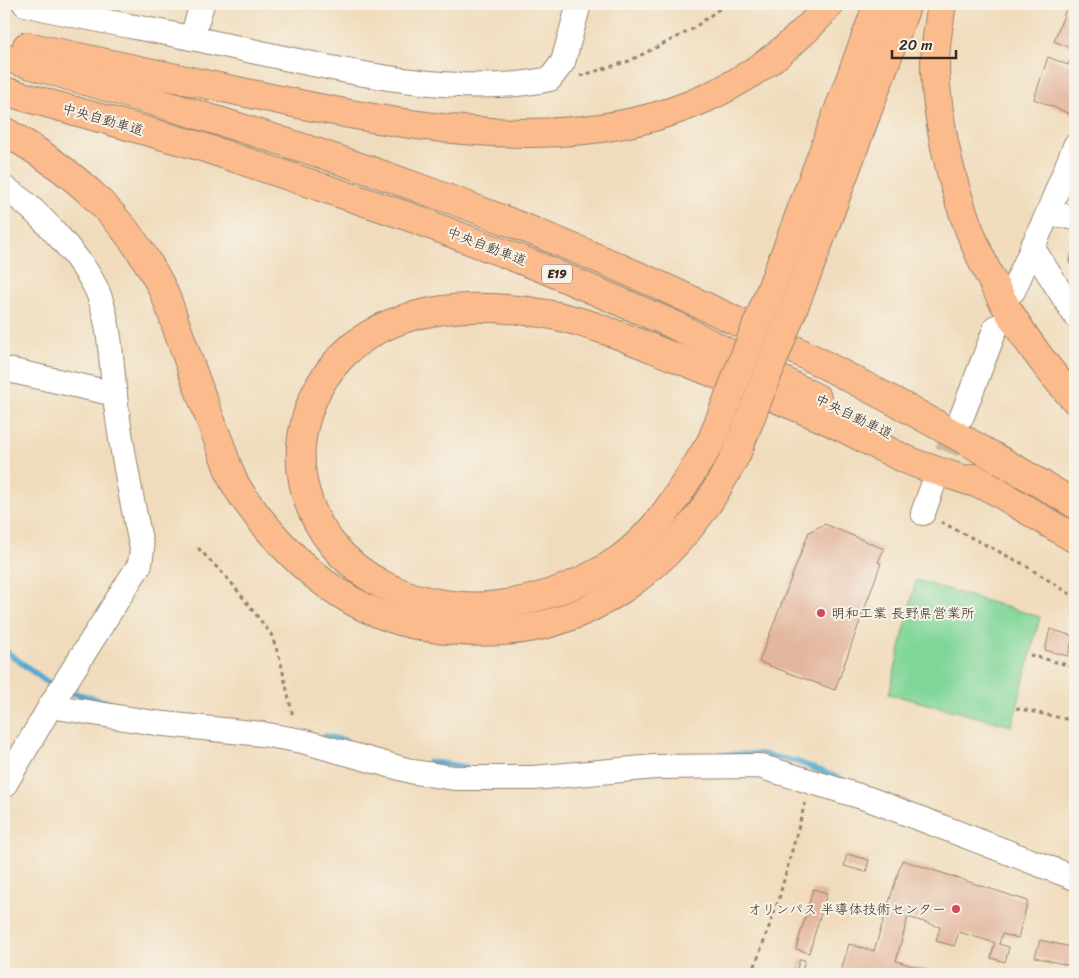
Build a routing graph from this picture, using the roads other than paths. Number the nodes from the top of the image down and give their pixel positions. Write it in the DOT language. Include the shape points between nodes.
graph roads {
  1 [pos="25,4"];
  2 [pos="202,4"];
  3 [pos="579,4"];
  4 [pos="830,4"];
  5 [pos="878,4"];
  6 [pos="907,4"];
  7 [pos="942,4"];
  8 [pos="192,38"];
  9 [pos="4,42"];
  10 [pos="4,57"];
  11 [pos="4,91"];
  12 [pos="4,131"];
  13 [pos="1075,146"];
  14 [pos="4,188"];
  15 [pos="1048,213"];
  16 [pos="1075,218"];
  17 [pos="1032,247"];
  18 [pos="1012,291"];
  19 [pos="1075,315"];
  20 [pos="996,328"];
  21 [pos="4,369"];
  22 [pos="114,394"];
  23 [pos="1075,400"];
  24 [pos="962,416"];
  25 [pos="933,485"];
  26 [pos="990,488"];
  27 [pos="1075,504"];
  28 [pos="923,513"];
  29 [pos="1075,539"];
  30 [pos="52,703"];
  31 [pos="4,786"];
  32 [pos="1075,878"];
  1 -- 8 [label="street"];
  2 -- 8 [label="street"];
  3 -- 8 [label="street" via="563,62 550,79 531,83 481,85 372,75"];
  4 -- 9 [label="highway" via="817,20 761,66 723,89 654,117 608,128 559,133 510,133 408,124"];
  5 -- 26 [label="highway, bridge" via="789,243 711,442 661,521 619,559 554,593 514,603 460,606 408,595 372,579 341,556 317,523 307,501 301,475 302,440 307,418 318,388 345,352 364,338 407,316 490,308 559,317 628,338 816,415 913,462"];
  6 -- 12 [label="highway, bridge" via="736,455 706,506 668,552 634,581 588,609 521,630 451,631 407,624 367,609 320,582 299,564 260,520 235,483 162,288 126,230 63,168"];
  7 -- 23 [label="highway" via="935,64 937,104 953,183 963,213 986,274 1018,328"];
  10 -- 27 [label="highway, E19" via="211,118 423,189 553,240 685,296 853,380 1006,462"];
  11 -- 26 [label="highway, 中央自動車道 / E19" via="199,146 407,216 542,268 672,324 934,456"];
  13 -- 15 [label="street"];
  14 -- 22 [label="street" via="46,222 75,256 100,296 109,332"];
  15 -- 16 [label="street"];
  15 -- 17 [label="street"];
  17 -- 18 [label="street"];
  17 -- 19 [label="street"];
  20 -- 24 [label="street"];
  21 -- 22 [label="street"];
  22 -- 30 [label="street" via="142,549 140,564"];
  25 -- 28 [label="street"];
  26 -- 29 [label="highway, 中央自動車道 / E19"];
  30 -- 31 [label="street"];
  30 -- 32 [label="street" via="155,722 302,741 414,772 454,778 533,778 655,767 758,766 869,799"];
}
